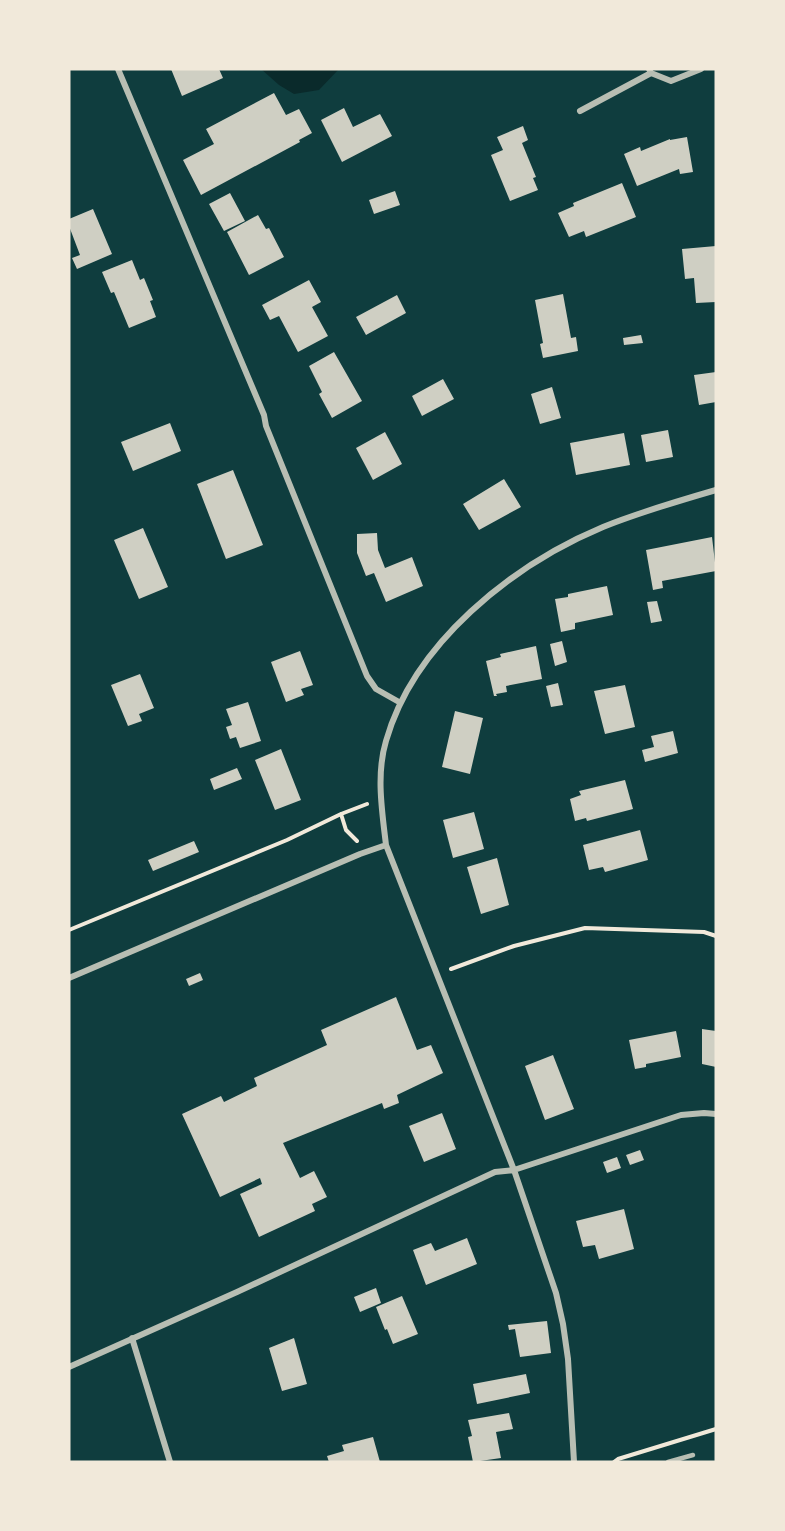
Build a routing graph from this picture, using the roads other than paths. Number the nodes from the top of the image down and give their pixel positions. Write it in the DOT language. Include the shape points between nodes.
graph roads {
  1 [pos="118,69"];
  2 [pos="701,69"];
  3 [pos="650,71"];
  4 [pos="580,111"];
  5 [pos="716,490"];
  6 [pos="399,702"];
  7 [pos="386,845"];
  8 [pos="69,978"];
  9 [pos="716,1114"];
  10 [pos="514,1170"];
  11 [pos="132,1338"];
  12 [pos="69,1367"];
  13 [pos="693,1455"];
  14 [pos="170,1462"];
  15 [pos="574,1462"];
  16 [pos="668,1462"];
  1 -- 6 [label="street" via="264,415 367,676 376,689"];
  2 -- 3 [label="street" via="671,81"];
  3 -- 4 [label="street"];
  5 -- 6 [label="street" via="602,527 515,576 438,644"];
  6 -- 7 [label="street" via="385,742 381,769"];
  7 -- 8 [label="street"];
  7 -- 10 [label="street"];
  9 -- 10 [label="street" via="681,1115"];
  10 -- 11 [label="street" via="495,1172"];
  10 -- 15 [label="street" via="563,1324"];
  11 -- 12 [label="street"];
  11 -- 14 [label="street"];
  13 -- 16 [label="lane"];
}
